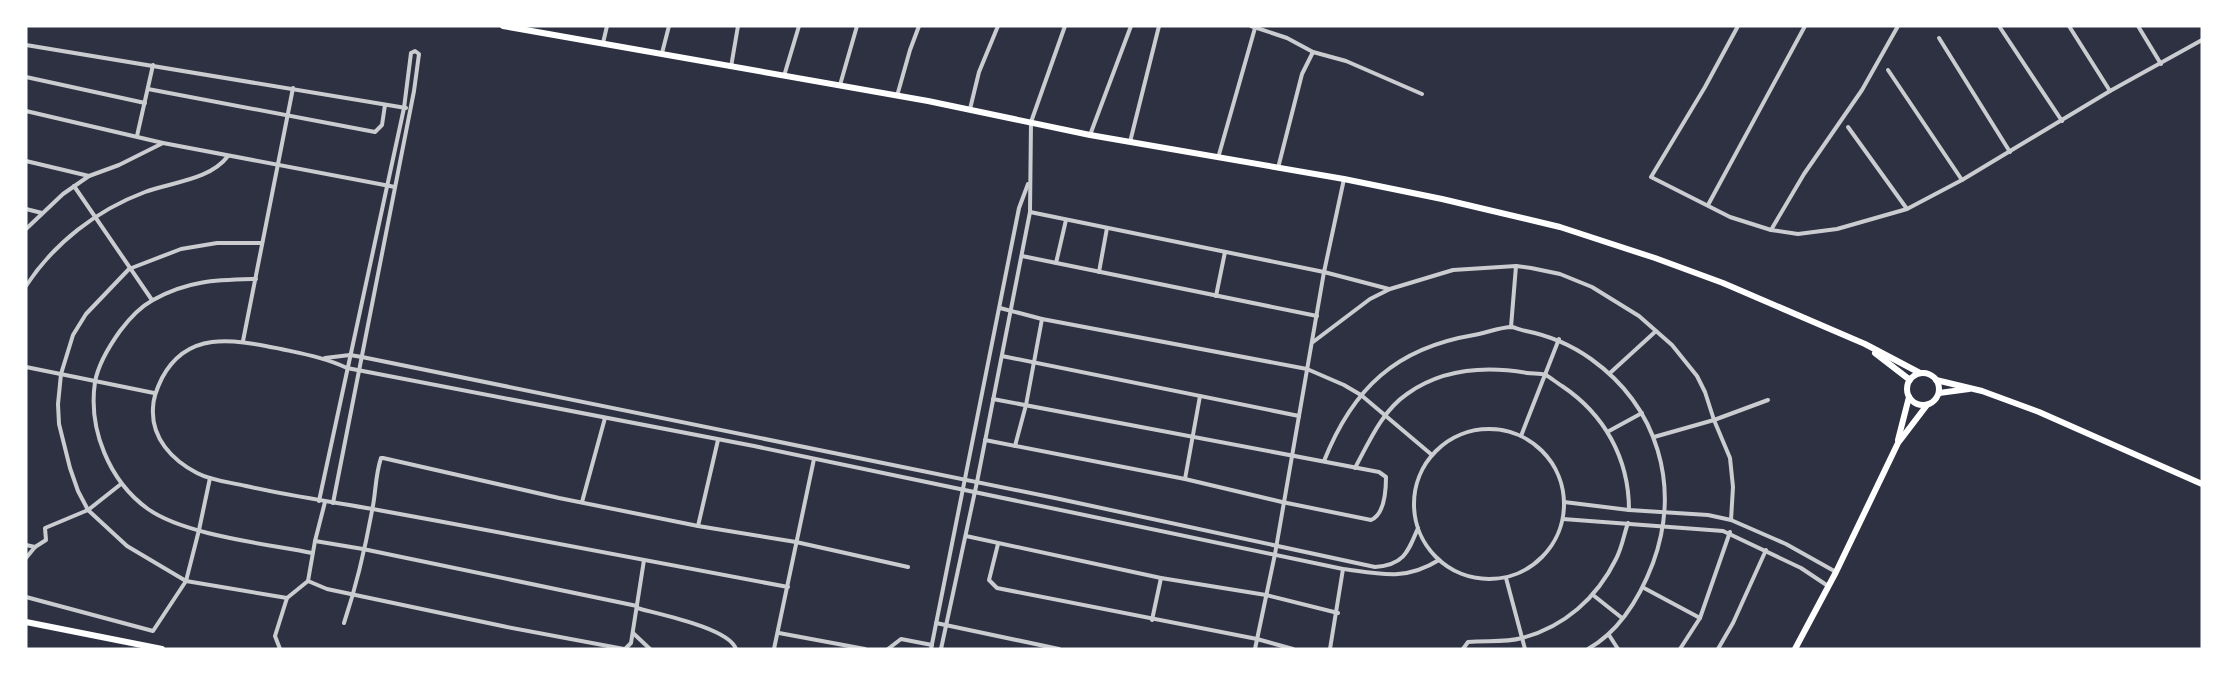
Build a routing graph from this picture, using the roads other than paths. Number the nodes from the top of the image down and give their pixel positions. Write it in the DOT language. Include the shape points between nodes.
graph roads {
  1 [pos="503,26"];
  2 [pos="607,26"];
  3 [pos="669,26"];
  4 [pos="738,26"];
  5 [pos="799,26"];
  6 [pos="857,26"];
  7 [pos="919,26"];
  8 [pos="998,26"];
  9 [pos="1066,26"];
  10 [pos="1131,26"];
  11 [pos="1159,26"];
  12 [pos="1738,26"];
  13 [pos="1805,26"];
  14 [pos="1898,26"];
  15 [pos="1999,26"];
  16 [pos="2069,26"];
  17 [pos="2138,26"];
  18 [pos="1253,27"];
  19 [pos="544,30"];
  20 [pos="1939,38"];
  21 [pos="2202,40"];
  22 [pos="603,43"];
  23 [pos="26,45"];
  24 [pos="1313,52"];
  25 [pos="662,53"];
  26 [pos="2161,64"];
  27 [pos="153,65"];
  28 [pos="731,67"];
  29 [pos="1888,70"];
  30 [pos="784,76"];
  31 [pos="26,77"];
  32 [pos="840,85"];
  33 [pos="292,88"];
  34 [pos="148,89"];
  35 [pos="2110,91"];
  36 [pos="1422,94"];
  37 [pos="897,96"];
  38 [pos="145,103"];
  39 [pos="385,105"];
  40 [pos="404,108"];
  41 [pos="410,109"];
  42 [pos="970,109"];
  43 [pos="26,111"];
  44 [pos="286,115"];
  45 [pos="2062,121"];
  46 [pos="1031,122"];
  47 [pos="1848,127"];
  48 [pos="1090,135"];
  49 [pos="137,136"];
  50 [pos="163,142"];
  51 [pos="1130,142"];
  52 [pos="2010,152"];
  53 [pos="228,156"];
  54 [pos="1218,158"];
  55 [pos="26,161"];
  56 [pos="278,164"];
  57 [pos="1278,168"];
  58 [pos="88,176"];
  59 [pos="1344,179"];
  60 [pos="1029,180"];
  61 [pos="1962,180"];
  62 [pos="387,185"];
  63 [pos="74,186"];
  64 [pos="395,187"];
  65 [pos="1708,205"];
  66 [pos="26,209"];
  67 [pos="1907,209"];
  68 [pos="1030,212"];
  69 [pos="42,213"];
  70 [pos="96,218"];
  71 [pos="1066,220"];
  72 [pos="1107,228"];
  73 [pos="26,229"];
  74 [pos="1771,230"];
  75 [pos="262,243"];
  76 [pos="1226,252"];
  77 [pos="1022,256"];
  78 [pos="1056,263"];
  79 [pos="1516,266"];
  80 [pos="129,269"];
  81 [pos="1099,272"];
  82 [pos="1324,272"];
  83 [pos="256,279"];
  84 [pos="26,286"];
  85 [pos="1390,289"];
  86 [pos="1216,296"];
  87 [pos="152,300"];
  88 [pos="1000,308"];
  89 [pos="1011,311"];
  90 [pos="1317,316"];
  91 [pos="1042,319"];
  92 [pos="1511,327"];
  93 [pos="1656,331"];
  94 [pos="1559,339"];
  95 [pos="243,342"];
  96 [pos="1313,342"];
  97 [pos="1864,344"];
  98 [pos="350,355"];
  99 [pos="1002,356"];
  100 [pos="362,357"];
  101 [pos="325,358"];
  102 [pos="1034,362"];
  103 [pos="26,367"];
  104 [pos="347,368"];
  105 [pos="1307,369"];
  106 [pos="359,370"];
  107 [pos="1610,373"];
  108 [pos="1920,373"];
  109 [pos="61,374"];
  110 [pos="1545,375"];
  111 [pos="1910,380"];
  112 [pos="1936,380"];
  113 [pos="95,381"];
  114 [pos="1975,389"];
  115 [pos="1939,392"];
  116 [pos="154,393"];
  117 [pos="1361,395"];
  118 [pos="1200,396"];
  119 [pos="1909,397"];
  120 [pos="993,399"];
  121 [pos="1768,400"];
  122 [pos="1026,405"];
  123 [pos="1927,405"];
  124 [pos="1642,413"];
  125 [pos="1299,416"];
  126 [pos="1386,416"];
  127 [pos="604,418"];
  128 [pos="1714,420"];
  129 [pos="1609,431"];
  130 [pos="1193,436"];
  131 [pos="1521,436"];
  132 [pos="1654,437"];
  133 [pos="718,440"];
  134 [pos="985,440"];
  135 [pos="1898,444"];
  136 [pos="1015,446"];
  137 [pos="1432,455"];
  138 [pos="1291,457"];
  139 [pos="814,459"];
  140 [pos="1324,461"];
  141 [pos="1355,468"];
  142 [pos="210,478"];
  143 [pos="965,479"];
  144 [pos="1185,479"];
  145 [pos="977,482"];
  146 [pos="122,484"];
  147 [pos="2202,484"];
  148 [pos="964,489"];
  149 [pos="975,492"];
  150 [pos="319,501"];
  151 [pos="325,502"];
  152 [pos="582,502"];
  153 [pos="1282,502"];
  154 [pos="1564,502"];
  155 [pos="332,503"];
  156 [pos="373,509"];
  157 [pos="88,510"];
  158 [pos="1629,510"];
  159 [pos="1664,512"];
  160 [pos="1563,519"];
  161 [pos="1731,520"];
  162 [pos="1628,523"];
  163 [pos="1663,525"];
  164 [pos="698,526"];
  165 [pos="1418,528"];
  166 [pos="200,530"];
  167 [pos="1730,532"];
  168 [pos="966,536"];
  169 [pos="315,541"];
  170 [pos="796,542"];
  171 [pos="998,544"];
  172 [pos="26,546"];
  173 [pos="1276,546"];
  174 [pos="35,548"];
  175 [pos="364,549"];
  176 [pos="1766,550"];
  177 [pos="312,553"];
  178 [pos="1275,554"];
  179 [pos="26,558"];
  180 [pos="644,560"];
  181 [pos="1439,560"];
  182 [pos="908,568"];
  183 [pos="1343,569"];
  184 [pos="1836,572"];
  185 [pos="1161,578"];
  186 [pos="1506,578"];
  187 [pos="186,581"];
  188 [pos="308,581"];
  189 [pos="1828,586"];
  190 [pos="788,587"];
  191 [pos="1644,588"];
  192 [pos="354,594"];
  193 [pos="1266,595"];
  194 [pos="1593,595"];
  195 [pos="26,597"];
  196 [pos="287,598"];
  197 [pos="637,607"];
  198 [pos="1338,613"];
  199 [pos="1622,618"];
  200 [pos="1700,618"];
  201 [pos="1152,620"];
  202 [pos="26,622"];
  203 [pos="344,623"];
  204 [pos="936,623"];
  205 [pos="946,625"];
  206 [pos="633,633"];
  207 [pos="778,633"];
  208 [pos="1609,635"];
  209 [pos="1522,638"];
  210 [pos="1257,639"];
  211 [pos="931,647"];
  212 [pos="162,649"];
  213 [pos="280,649"];
  214 [pos="624,649"];
  215 [pos="650,649"];
  216 [pos="736,649"];
  217 [pos="774,649"];
  218 [pos="865,649"];
  219 [pos="888,649"];
  220 [pos="941,649"];
  221 [pos="1059,649"];
  222 [pos="1255,649"];
  223 [pos="1293,649"];
  224 [pos="1330,649"];
  225 [pos="1463,649"];
  226 [pos="1526,649"];
  227 [pos="1588,649"];
  228 [pos="1618,649"];
  229 [pos="1680,649"];
  230 [pos="1718,649"];
  231 [pos="1795,649"];
  1 -- 19 [label="main road"];
  2 -- 22 [label="street"];
  3 -- 25 [label="street"];
  4 -- 28 [label="street"];
  5 -- 30 [label="street"];
  6 -- 32 [label="street"];
  7 -- 37 [label="street"];
  8 -- 42 [label="street" via="978,72"];
  9 -- 46 [label="street"];
  10 -- 48 [label="street"];
  11 -- 51 [label="street"];
  12 -- 65 [label="street" via="1651,177"];
  13 -- 65 [label="street"];
  14 -- 74 [label="street" via="1862,90 1804,174"];
  15 -- 45 [label="street"];
  16 -- 35 [label="street"];
  17 -- 26 [label="street"];
  18 -- 24 [label="street" via="1287,38"];
  18 -- 54 [label="street"];
  19 -- 22 [label="main road"];
  20 -- 52 [label="street"];
  21 -- 26 [label="street"];
  22 -- 25 [label="main road"];
  23 -- 27 [label="street"];
  24 -- 36 [label="street" via="1346,61"];
  24 -- 57 [label="street" via="1302,74"];
  25 -- 28 [label="main road"];
  26 -- 35 [label="street"];
  27 -- 33 [label="street"];
  27 -- 34 [label="street"];
  28 -- 30 [label="main road"];
  29 -- 61 [label="street"];
  30 -- 32 [label="main road"];
  31 -- 38 [label="street"];
  32 -- 37 [label="main road"];
  33 -- 39 [label="street"];
  33 -- 44 [label="street"];
  34 -- 38 [label="street"];
  34 -- 44 [label="street"];
  35 -- 45 [label="street"];
  37 -- 42 [label="main road"];
  38 -- 49 [label="street"];
  39 -- 40 [label="street"];
  39 -- 44 [label="street" via="382,125 375,132"];
  40 -- 41 [label="street"];
  40 -- 41 [label="street" via="412,53 415,51 419,54"];
  40 -- 62 [label="street"];
  41 -- 64 [label="street"];
  42 -- 46 [label="main road"];
  43 -- 49 [label="street"];
  44 -- 56 [label="street"];
  45 -- 52 [label="street"];
  46 -- 48 [label="main road"];
  46 -- 60 [label="street"];
  47 -- 67 [label="street"];
  48 -- 51 [label="main road"];
  49 -- 50 [label="street"];
  50 -- 53 [label="street"];
  50 -- 58 [label="street" via="119,165"];
  51 -- 54 [label="main road"];
  52 -- 61 [label="street"];
  53 -- 56 [label="street"];
  53 -- 70 [label="street" via="215,170 145,192"];
  54 -- 57 [label="main road"];
  55 -- 58 [label="street"];
  56 -- 62 [label="street"];
  56 -- 75 [label="street"];
  57 -- 59 [label="main road"];
  58 -- 63 [label="street"];
  59 -- 82 [label="street"];
  59 -- 97 [label="main road" via="1560,227 1723,284"];
  60 -- 68 [label="street"];
  60 -- 88 [label="street" via="1020,208"];
  61 -- 67 [label="street"];
  62 -- 64 [label="street"];
  62 -- 98 [label="street"];
  63 -- 69 [label="street"];
  63 -- 70 [label="street"];
  64 -- 100 [label="street"];
  65 -- 74 [label="street" via="1730,217"];
  66 -- 69 [label="street"];
  67 -- 74 [label="street" via="1837,230 1798,234"];
  68 -- 71 [label="street"];
  68 -- 77 [label="street"];
  69 -- 73 [label="street"];
  70 -- 80 [label="street"];
  70 -- 84 [label="street" via="64,240"];
  71 -- 72 [label="street"];
  71 -- 78 [label="street"];
  72 -- 76 [label="street"];
  72 -- 81 [label="street"];
  75 -- 80 [label="street" via="217,242 181,249"];
  75 -- 83 [label="street"];
  76 -- 82 [label="street"];
  76 -- 86 [label="street"];
  77 -- 78 [label="street"];
  77 -- 89 [label="street"];
  78 -- 81 [label="street"];
  79 -- 85 [label="street" via="1453,270"];
  79 -- 92 [label="street"];
  79 -- 93 [label="street" via="1560,274 1592,287 1625,306"];
  80 -- 87 [label="street"];
  80 -- 109 [label="street" via="86,314 73,336"];
  81 -- 86 [label="street"];
  82 -- 85 [label="street"];
  82 -- 90 [label="street"];
  83 -- 87 [label="street" via="192,283"];
  83 -- 95 [label="street"];
  85 -- 96 [label="street" via="1354,309"];
  86 -- 90 [label="street"];
  87 -- 113 [label="street" via="126,323 110,344"];
  88 -- 89 [label="street"];
  88 -- 143 [label="street"];
  89 -- 91 [label="street"];
  89 -- 99 [label="street"];
  90 -- 96 [label="street"];
  91 -- 102 [label="street"];
  91 -- 105 [label="street"];
  92 -- 94 [label="street"];
  92 -- 117 [label="street" via="1427,346 1383,372"];
  93 -- 107 [label="street"];
  93 -- 128 [label="street" via="1697,376"];
  94 -- 107 [label="street"];
  94 -- 110 [label="street"];
  95 -- 101 [label="street"];
  95 -- 116 [label="street" via="216,340 185,351 169,365"];
  96 -- 105 [label="street"];
  97 -- 108 [label="main road"];
  97 -- 111 [label="main road"];
  98 -- 100 [label="street"];
  98 -- 101 [label="street"];
  98 -- 104 [label="street"];
  99 -- 102 [label="street"];
  99 -- 120 [label="street"];
  100 -- 106 [label="street"];
  100 -- 143 [label="street"];
  101 -- 104 [label="street"];
  102 -- 118 [label="street"];
  102 -- 122 [label="street"];
  103 -- 109 [label="street"];
  104 -- 106 [label="street"];
  104 -- 150 [label="street"];
  105 -- 117 [label="street"];
  105 -- 125 [label="street"];
  106 -- 127 [label="street"];
  106 -- 155 [label="street"];
  107 -- 124 [label="street"];
  108 -- 111 [label="main road"];
  108 -- 112 [label="main road" via="1929,374"];
  109 -- 113 [label="street"];
  109 -- 157 [label="street" via="58,404 62,440 78,491"];
  110 -- 126 [label="street" via="1480,369 1434,378 1406,394"];
  110 -- 129 [label="street" via="1573,393"];
  110 -- 131 [label="street"];
  111 -- 119 [label="main road" via="1907,388"];
  112 -- 114 [label="main road"];
  112 -- 115 [label="main road"];
  113 -- 116 [label="street"];
  113 -- 146 [label="street" via="94,410 102,450"];
  114 -- 115 [label="main road"];
  114 -- 147 [label="main road" via="2064,423"];
  115 -- 123 [label="main road"];
  116 -- 142 [label="street" via="152,411 157,434 165,450 177,462"];
  117 -- 126 [label="street"];
  117 -- 140 [label="street" via="1334,435"];
  118 -- 125 [label="street"];
  118 -- 130 [label="street"];
  119 -- 123 [label="main road" via="1914,403"];
  119 -- 135 [label="main road"];
  120 -- 122 [label="street"];
  120 -- 134 [label="street"];
  121 -- 128 [label="street"];
  122 -- 130 [label="street"];
  122 -- 136 [label="street"];
  123 -- 135 [label="main road"];
  124 -- 129 [label="street"];
  124 -- 132 [label="street"];
  125 -- 138 [label="street"];
  126 -- 137 [label="street"];
  126 -- 141 [label="street" via="1371,436"];
  127 -- 133 [label="street"];
  127 -- 152 [label="street"];
  128 -- 132 [label="street"];
  128 -- 161 [label="street" via="1730,458 1733,487"];
  129 -- 158 [label="street" via="1620,458"];
  130 -- 138 [label="street"];
  130 -- 144 [label="street"];
  131 -- 137 [label="street" via="1498,429 1474,430 1451,439"];
  131 -- 154 [label="street" via="1552,463 1561,482"];
  132 -- 159 [label="street" via="1662,468"];
  133 -- 139 [label="street"];
  133 -- 164 [label="street"];
  134 -- 136 [label="street"];
  134 -- 145 [label="street"];
  135 -- 184 [label="main road"];
  136 -- 144 [label="street"];
  137 -- 165 [label="street" via="1419,477 1414,502"];
  138 -- 140 [label="street"];
  138 -- 153 [label="street"];
  139 -- 148 [label="street"];
  139 -- 170 [label="street"];
  140 -- 141 [label="street"];
  141 -- 153 [label="street" via="1379,472 1386,477 1386,491 1378,515 1371,520"];
  142 -- 150 [label="street"];
  142 -- 166 [label="street"];
  143 -- 145 [label="street"];
  143 -- 148 [label="street"];
  144 -- 153 [label="street"];
  145 -- 149 [label="street"];
  145 -- 173 [label="street"];
  146 -- 157 [label="street"];
  146 -- 166 [label="street" via="137,500 161,517"];
  148 -- 149 [label="street"];
  148 -- 204 [label="street"];
  149 -- 168 [label="street"];
  149 -- 178 [label="street"];
  150 -- 151 [label="street"];
  151 -- 155 [label="street"];
  151 -- 169 [label="street"];
  152 -- 156 [label="street" via="381,458 376,470"];
  152 -- 164 [label="street"];
  153 -- 173 [label="street"];
  154 -- 158 [label="street"];
  154 -- 160 [label="street"];
  155 -- 156 [label="street"];
  156 -- 175 [label="street"];
  156 -- 180 [label="street"];
  157 -- 174 [label="street" via="45,528 46,540"];
  157 -- 187 [label="street" via="127,546"];
  158 -- 159 [label="street"];
  159 -- 161 [label="street"];
  159 -- 163 [label="street"];
  160 -- 162 [label="street"];
  160 -- 186 [label="street" via="1556,540 1543,557 1526,570"];
  161 -- 184 [label="street" via="1786,544"];
  162 -- 163 [label="street"];
  162 -- 194 [label="street" via="1617,558"];
  163 -- 167 [label="street"];
  163 -- 191 [label="street"];
  164 -- 170 [label="street"];
  165 -- 173 [label="street" via="1404,557 1389,566 1375,567"];
  165 -- 181 [label="street" via="1424,542"];
  166 -- 177 [label="street"];
  166 -- 187 [label="street"];
  167 -- 176 [label="street"];
  167 -- 200 [label="street"];
  168 -- 171 [label="street"];
  168 -- 205 [label="street"];
  169 -- 175 [label="street"];
  169 -- 177 [label="street"];
  170 -- 182 [label="street"];
  170 -- 190 [label="street"];
  171 -- 185 [label="street"];
  171 -- 201 [label="street" via="989,580 997,588"];
  172 -- 174 [label="street"];
  173 -- 178 [label="street"];
  174 -- 179 [label="street"];
  175 -- 192 [label="street"];
  175 -- 197 [label="street"];
  176 -- 189 [label="street"];
  176 -- 230 [label="street" via="1733,624"];
  177 -- 188 [label="street"];
  178 -- 183 [label="street"];
  178 -- 193 [label="street"];
  180 -- 190 [label="street"];
  180 -- 197 [label="street"];
  181 -- 183 [label="street" via="1423,570 1408,574 1384,575"];
  181 -- 186 [label="street" via="1463,575 1484,580"];
  183 -- 198 [label="street"];
  184 -- 189 [label="main road"];
  185 -- 193 [label="street"];
  185 -- 201 [label="street"];
  186 -- 209 [label="street"];
  187 -- 195 [label="street" via="153,631"];
  187 -- 196 [label="street"];
  188 -- 192 [label="street" via="327,589"];
  188 -- 196 [label="street"];
  189 -- 231 [label="main road"];
  190 -- 207 [label="street"];
  191 -- 199 [label="street"];
  191 -- 200 [label="street"];
  192 -- 203 [label="street"];
  192 -- 214 [label="street"];
  193 -- 198 [label="street"];
  193 -- 210 [label="street"];
  194 -- 199 [label="street"];
  194 -- 209 [label="street" via="1558,623"];
  196 -- 213 [label="street" via="275,636"];
  197 -- 206 [label="street"];
  197 -- 216 [label="street" via="724,636"];
  198 -- 224 [label="street"];
  199 -- 208 [label="street"];
  200 -- 229 [label="street"];
  201 -- 210 [label="street"];
  202 -- 212 [label="main road"];
  204 -- 205 [label="street"];
  204 -- 211 [label="street"];
  205 -- 220 [label="street"];
  205 -- 221 [label="street"];
  206 -- 214 [label="street" via="631,643"];
  206 -- 215 [label="street"];
  207 -- 217 [label="street"];
  207 -- 218 [label="street"];
  208 -- 227 [label="street"];
  208 -- 228 [label="street"];
  209 -- 225 [label="street" via="1468,642"];
  209 -- 226 [label="street"];
  210 -- 222 [label="street"];
  210 -- 223 [label="street"];
  211 -- 219 [label="street" via="901,640"];
}
